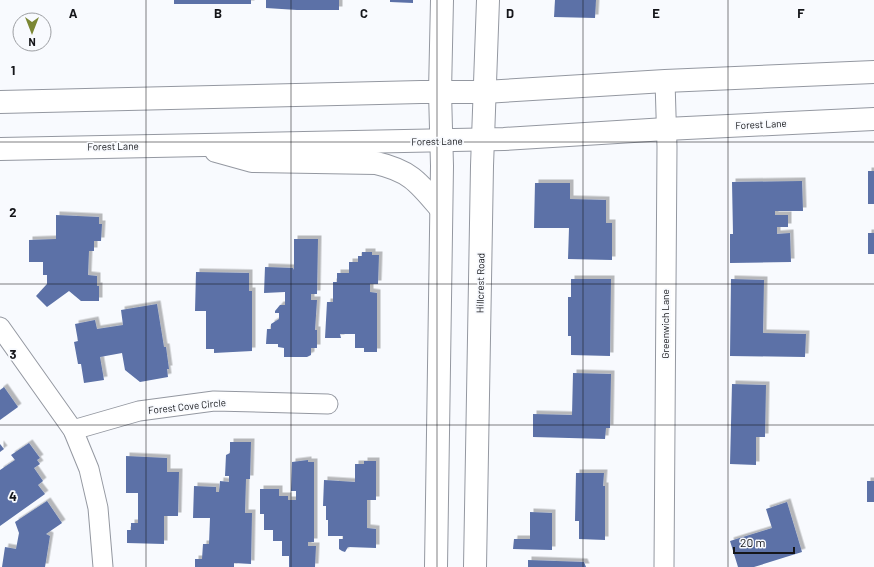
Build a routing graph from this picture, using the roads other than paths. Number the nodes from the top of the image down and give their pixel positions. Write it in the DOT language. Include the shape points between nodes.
graph roads {
  1 [pos="442,0"];
  2 [pos="488,0"];
  3 [pos="874,72"];
  4 [pos="665,82"];
  5 [pos="440,92"];
  6 [pos="484,92"];
  7 [pos="0,102"];
  8 [pos="874,119"];
  9 [pos="666,129"];
  10 [pos="483,140"];
  11 [pos="441,141"];
  12 [pos="192,145"];
  13 [pos="0,149"];
  14 [pos="441,209"];
  15 [pos="0,327"];
  16 [pos="328,404"];
  17 [pos="73,430"];
  18 [pos="103,567"];
  19 [pos="436,567"];
  20 [pos="475,567"];
  21 [pos="664,567"];
  1 -- 5 [label="main road"];
  2 -- 6 [label="main road, Hillcrest Road"];
  3 -- 4 [label="main road"];
  4 -- 6 [label="main road"];
  4 -- 9 [label="street, Greenwich Lane"];
  5 -- 6 [label="main road"];
  5 -- 7 [label="main road"];
  5 -- 11 [label="main road"];
  6 -- 10 [label="main road, Hillcrest Road"];
  8 -- 9 [label="main road, Forest Lane"];
  9 -- 10 [label="main road, Forest Lane"];
  9 -- 21 [label="street, Greenwich Lane"];
  10 -- 11 [label="main road, Forest Lane"];
  10 -- 20 [label="main road, Hillcrest Road"];
  11 -- 12 [label="main road, Forest Lane"];
  11 -- 14 [label="main road"];
  12 -- 13 [label="main road, Forest Lane"];
  12 -- 14 [label="main road" via="252,161 376,163 394,167 410,176"];
  14 -- 19 [label="main road"];
  15 -- 17 [label="street"];
  16 -- 17 [label="street, Forest Cove Circle" via="214,401 139,411"];
  17 -- 18 [label="street" via="89,469 98,508"];
}
